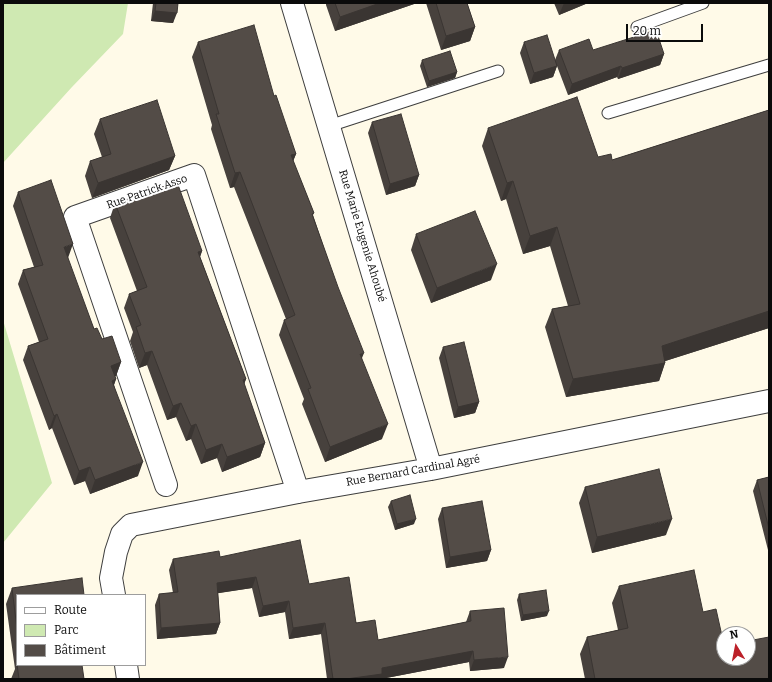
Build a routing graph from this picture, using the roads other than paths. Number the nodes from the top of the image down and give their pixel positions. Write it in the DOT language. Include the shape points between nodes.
graph roads {
  1 [pos="292,3"];
  2 [pos="702,3"];
  3 [pos="637,26"];
  4 [pos="769,65"];
  5 [pos="498,71"];
  6 [pos="608,113"];
  7 [pos="329,126"];
  8 [pos="769,401"];
  9 [pos="432,469"];
  10 [pos="166,485"];
  11 [pos="298,492"];
  12 [pos="114,594"];
  13 [pos="126,666"];
  14 [pos="128,679"];
  1 -- 7 [label="street, Rue Marie Eugenie Ahoubé"];
  2 -- 3 [label="lane"];
  4 -- 6 [label="lane"];
  5 -- 7 [label="lane"];
  7 -- 9 [label="street, Rue Marie Eugenie Ahoubé"];
  8 -- 9 [label="street, Rue Bernard Cardinal Agré"];
  9 -- 11 [label="street, Rue Bernard Cardinal Agré"];
  10 -- 11 [label="street, Rue Patrick Asso" via="75,217 194,176"];
  11 -- 12 [label="street, Rue Bernard Cardinal Agré" via="131,525 122,534 116,552 112,578"];
  13 -- 14 [label="street"];
}
